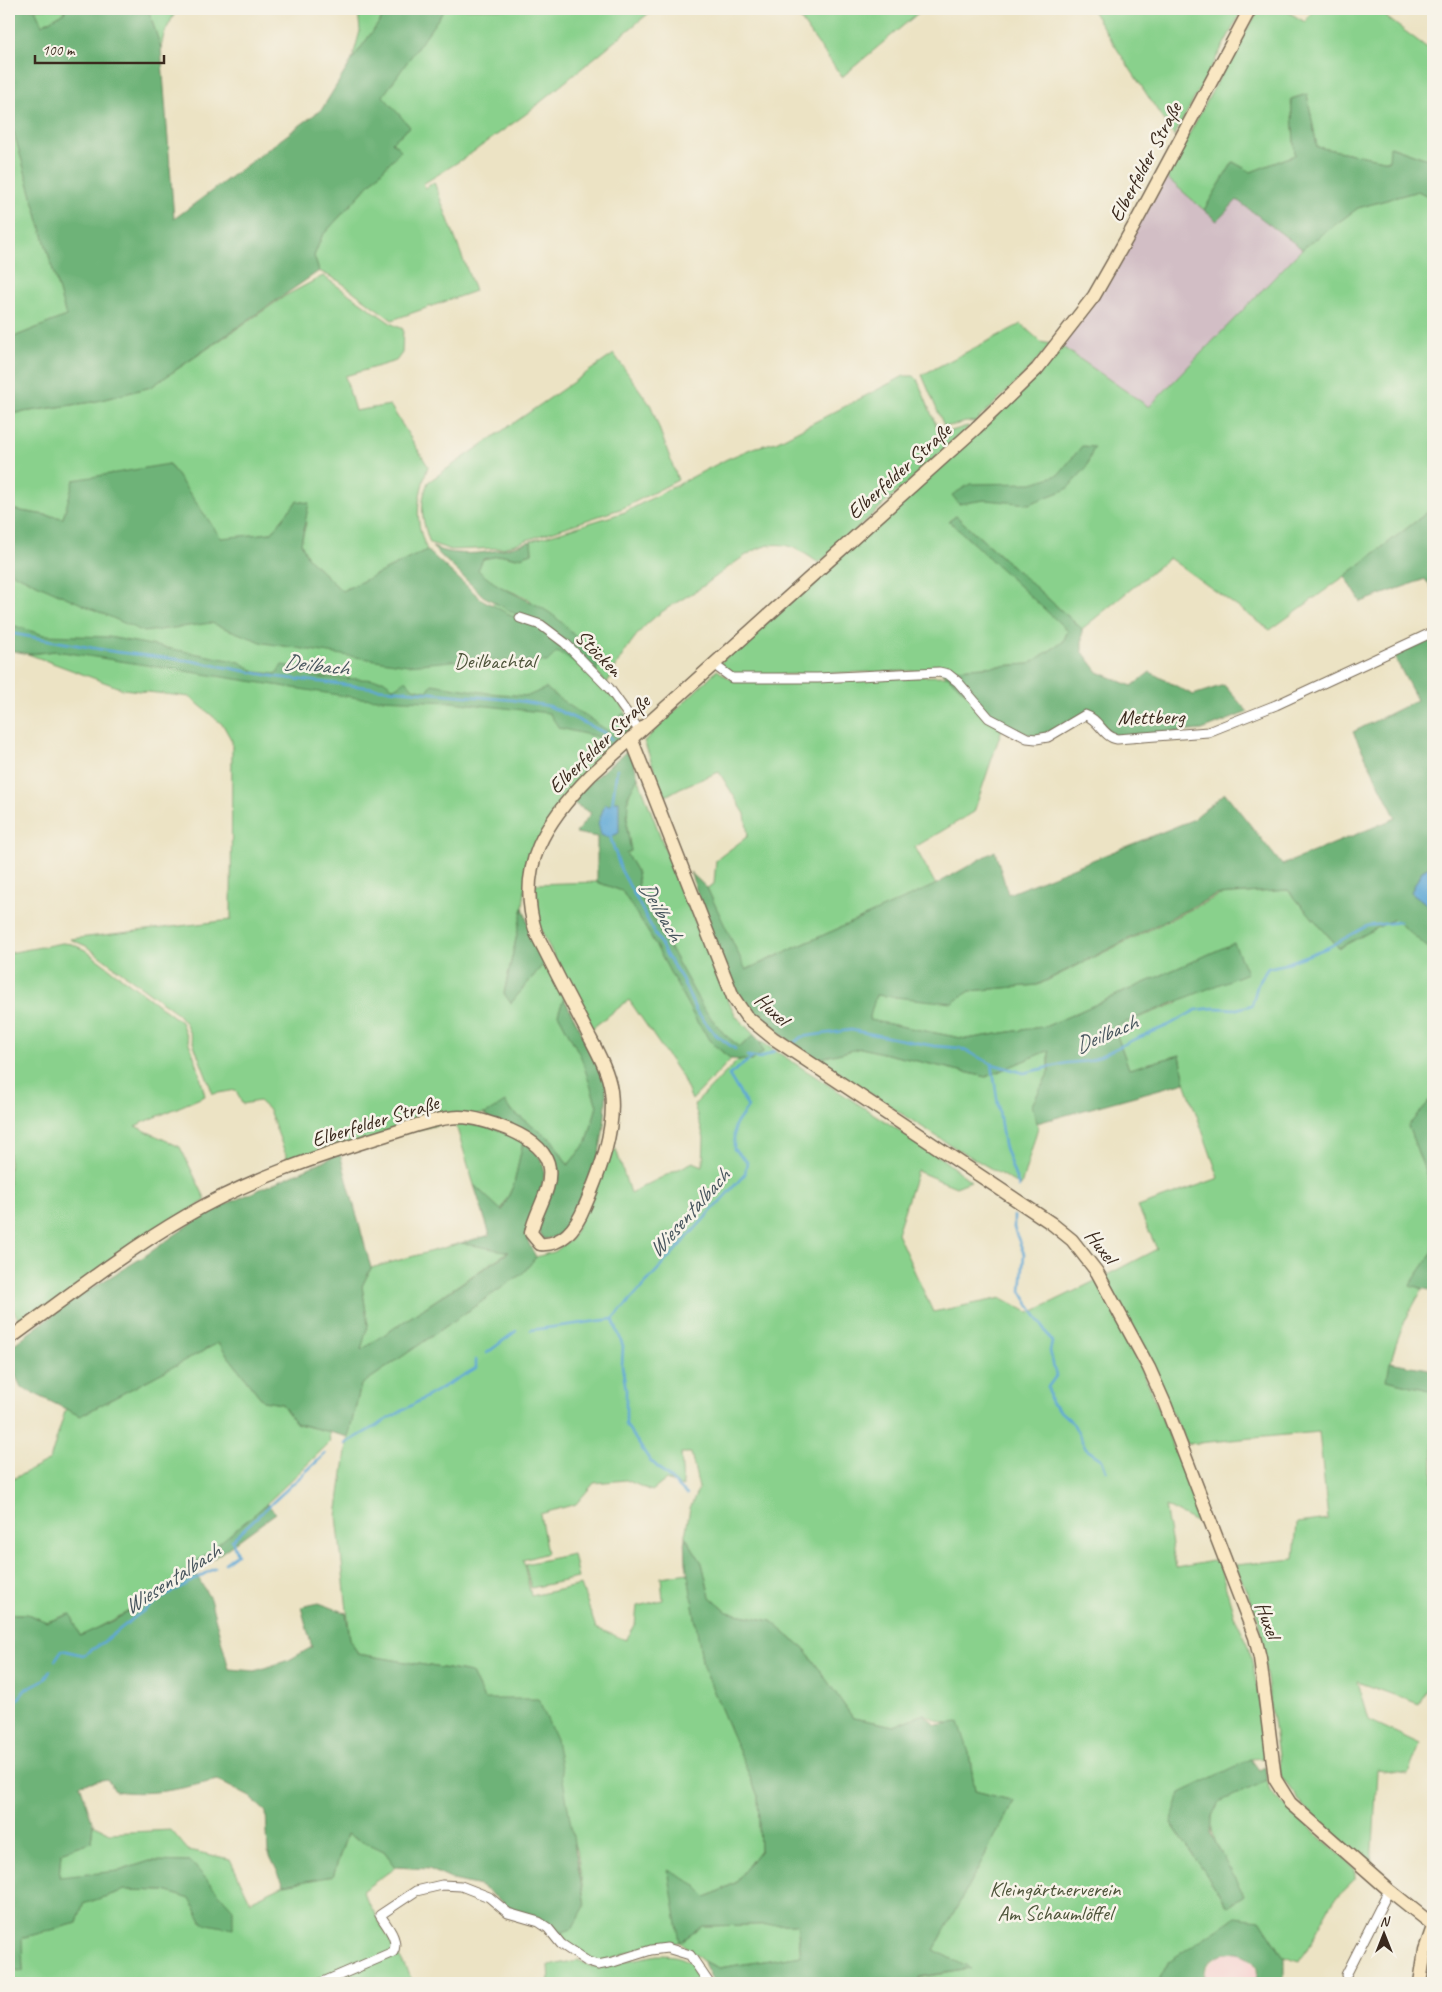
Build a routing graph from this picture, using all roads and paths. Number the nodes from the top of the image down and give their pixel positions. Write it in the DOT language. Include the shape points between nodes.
graph roads {
  1 [pos="1250,9"];
  2 [pos="520,618"];
  3 [pos="1433,632"];
  4 [pos="714,664"];
  5 [pos="635,734"];
  6 [pos="9,1339"];
  7 [pos="1389,1890"];
  8 [pos="1433,1926"];
  9 [pos="1346,1975"];
  10 [pos="321,1983"];
  11 [pos="709,1983"];
  12 [pos="1420,1983"];
  1 -- 4 [label="main road, Elberfelder Straße" via="1094,296 1037,369"];
  2 -- 5 [label="street, Stöcken" via="541,624 565,643 622,703"];
  3 -- 4 [label="street, Mettberg" via="1276,705 1208,732 1117,739 1111,738 1090,716 1085,715 1048,737 1027,738 989,718 958,682 939,672 732,678"];
  4 -- 5 [label="main road, Elberfelder Straße"];
  5 -- 6 [label="main road, Elberfelder Straße" via="578,788 555,815 540,840 531,868 528,894 536,933 601,1062 611,1090 611,1122 604,1153 582,1214 568,1234 549,1245 540,1244 531,1233 549,1177 549,1166 539,1149 528,1139 497,1125 476,1119 444,1119 340,1150 203,1206 103,1270"];
  5 -- 7 [label="main road, Huxel" via="733,997 746,1016 768,1035 1051,1222 1072,1240 1097,1272 1161,1395 1255,1637 1271,1761 1278,1785 1290,1803"];
  7 -- 8 [label="main road, Huxel"];
  7 -- 9 [label="street"];
  8 -- 12 [label="main road"];
  10 -- 11 [label="street" via="392,1952 395,1939 380,1915 416,1890 442,1885 461,1886 489,1897 508,1913 539,1922 561,1944 588,1962 598,1965 667,1948 690,1956"];
}
